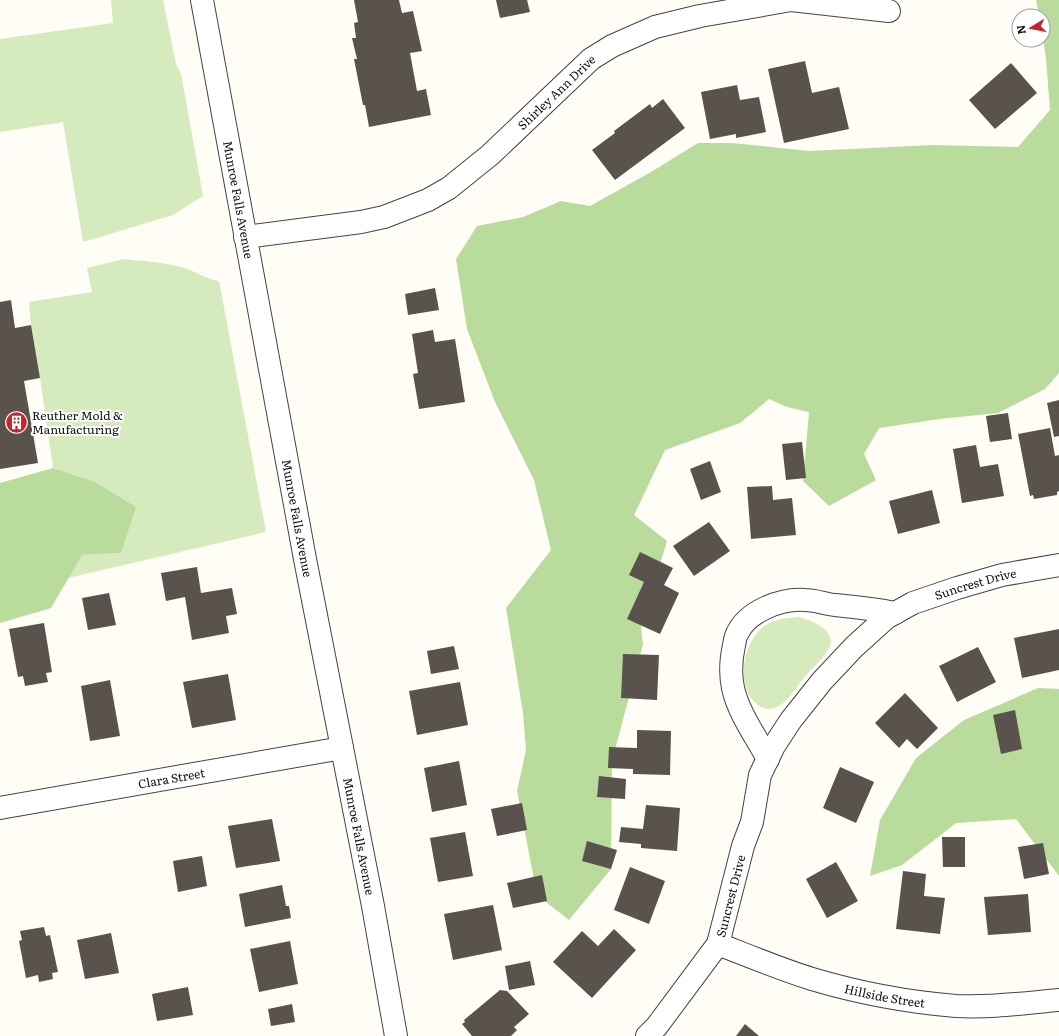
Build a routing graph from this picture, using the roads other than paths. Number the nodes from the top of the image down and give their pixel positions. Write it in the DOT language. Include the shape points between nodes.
graph roads {
  1 [pos="202,0"];
  2 [pos="889,11"];
  3 [pos="245,237"];
  4 [pos="1059,565"];
  5 [pos="895,613"];
  6 [pos="342,748"];
  7 [pos="768,759"];
  8 [pos="0,808"];
  9 [pos="718,944"];
  10 [pos="1059,1000"];
  11 [pos="396,1036"];
  12 [pos="647,1036"];
  1 -- 3 [label="street, Munroe Falls Avenue"];
  2 -- 3 [label="street, Shirley Ann Drive" via="791,0 700,16 655,27 612,46 591,59 490,155 449,188 428,200 384,217 361,222"];
  3 -- 6 [label="street, Munroe Falls Avenue"];
  4 -- 5 [label="street, Suncrest Drive" via="1002,575 961,586 913,603"];
  5 -- 7 [label="street, Suncrest Drive" via="854,647 822,680 791,720"];
  5 -- 7 [label="street" via="804,600 784,601 763,609 746,620 737,634 732,654 733,688 738,704"];
  6 -- 8 [label="street, Clara Street"];
  6 -- 11 [label="street, Munroe Falls Avenue"];
  7 -- 9 [label="street, Suncrest Drive" via="760,775 752,822 743,846"];
  9 -- 10 [label="street, Hillside Street" via="812,979 909,1001 956,1006 998,1006"];
  9 -- 12 [label="street, Suncrest Drive"];
}
